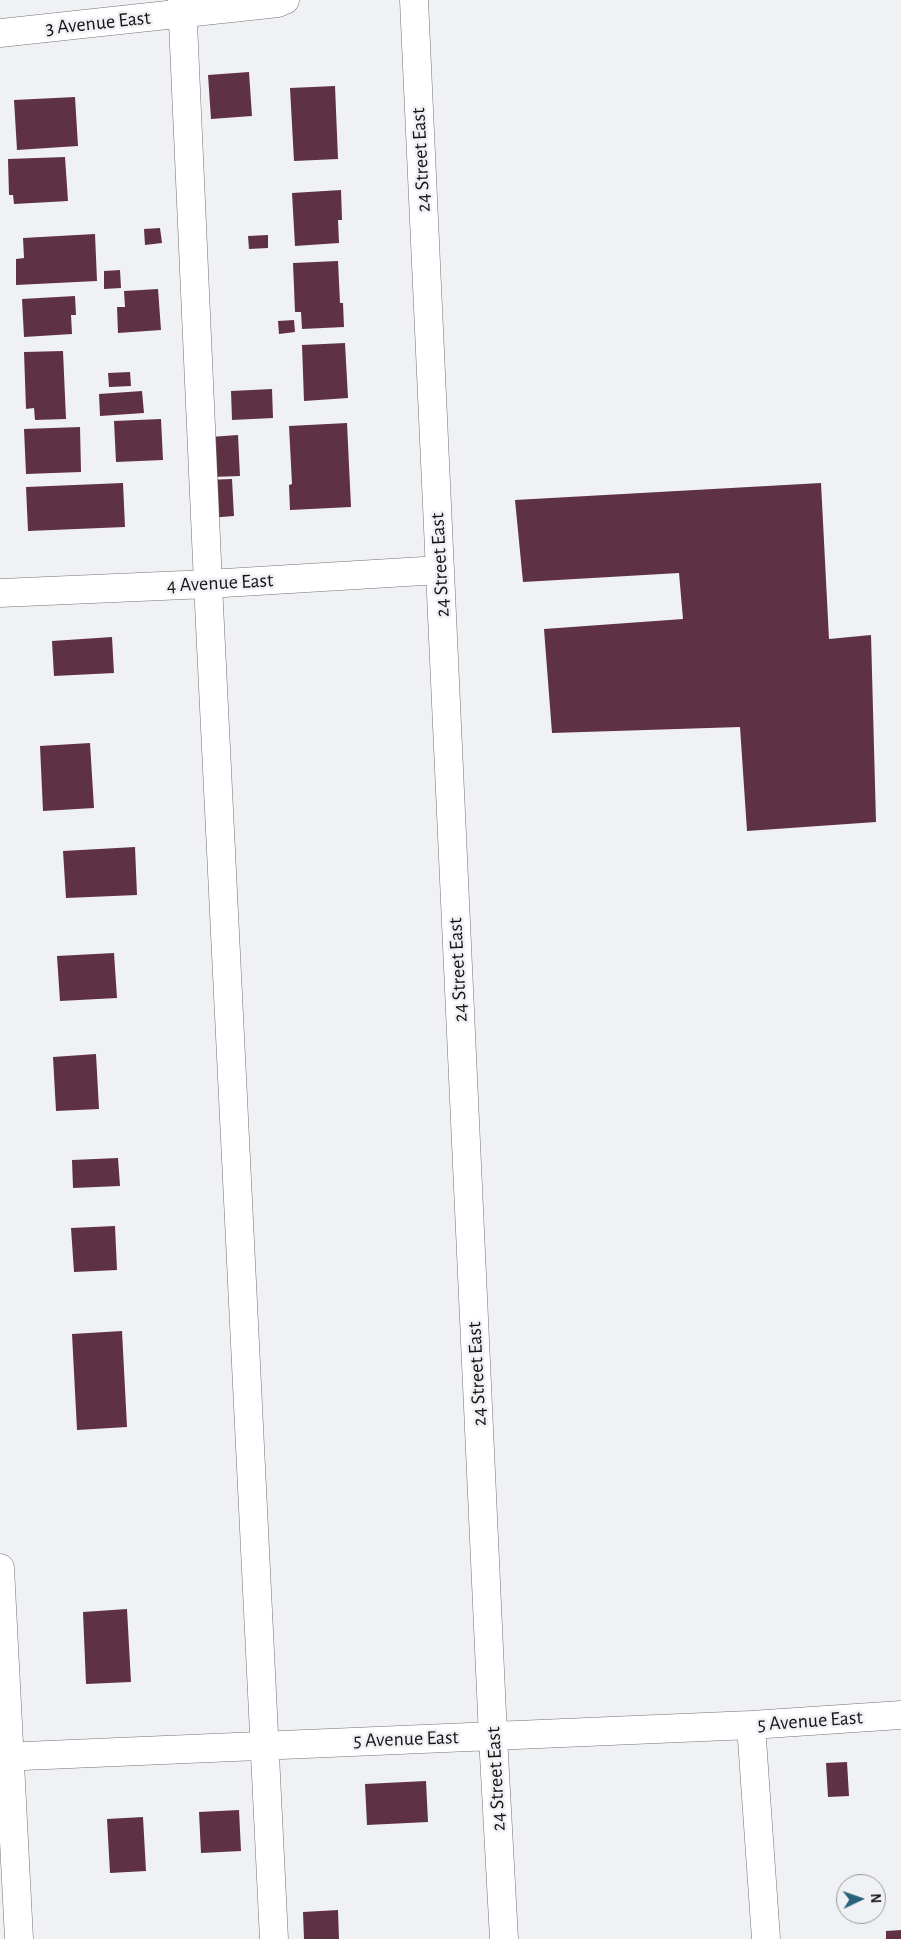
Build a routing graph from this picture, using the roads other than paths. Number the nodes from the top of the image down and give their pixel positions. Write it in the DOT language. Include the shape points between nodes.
graph roads {
  1 [pos="285,0"];
  2 [pos="414,0"];
  3 [pos="182,7"];
  4 [pos="0,33"];
  5 [pos="440,570"];
  6 [pos="208,584"];
  7 [pos="0,593"];
  8 [pos="0,1568"];
  9 [pos="901,1715"];
  10 [pos="751,1725"];
  11 [pos="493,1736"];
  12 [pos="266,1745"];
  13 [pos="4,1756"];
  14 [pos="19,1939"];
  15 [pos="274,1939"];
  16 [pos="504,1939"];
  17 [pos="766,1939"];
  1 -- 3 [label="street, 3 Avenue East" via="278,3"];
  2 -- 5 [label="street, 24 Street East"];
  3 -- 4 [label="street, 3 Avenue East"];
  3 -- 6 [label="street"];
  5 -- 6 [label="street, 4 Avenue East"];
  5 -- 11 [label="street, 24 Street East"];
  6 -- 7 [label="street, 4 Avenue East"];
  6 -- 12 [label="street"];
  8 -- 13 [label="street"];
  9 -- 10 [label="street, 5 Avenue East"];
  10 -- 11 [label="street, 5 Avenue East"];
  10 -- 17 [label="street"];
  11 -- 12 [label="street, 5 Avenue East"];
  11 -- 16 [label="street, 24 Street East"];
  12 -- 13 [label="street, 5 Avenue East"];
  12 -- 15 [label="street"];
  13 -- 14 [label="street"];
}
